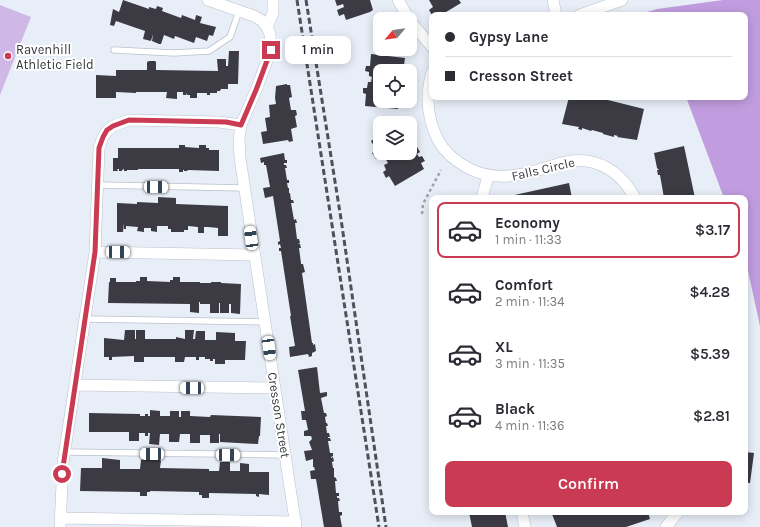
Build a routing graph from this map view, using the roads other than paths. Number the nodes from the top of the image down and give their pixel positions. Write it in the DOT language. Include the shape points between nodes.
graph roads {
  1 [pos="208,0"];
  2 [pos="273,0"];
  3 [pos="398,0"];
  4 [pos="553,0"];
  5 [pos="622,0"];
  6 [pos="239,10"];
  7 [pos="405,12"];
  8 [pos="555,12"];
  9 [pos="588,12"];
  10 [pos="267,27"];
  11 [pos="417,29"];
  12 [pos="429,43"];
  13 [pos="114,50"];
  14 [pos="429,81"];
  15 [pos="241,125"];
  16 [pos="488,176"];
  17 [pos="98,186"];
  18 [pos="244,188"];
  19 [pos="483,195"];
  20 [pos="633,195"];
  21 [pos="95,252"];
  22 [pos="254,254"];
  23 [pos="85,319"];
  24 [pos="265,322"];
  25 [pos="75,385"];
  26 [pos="275,388"];
  27 [pos="65,452"];
  28 [pos="286,455"];
  29 [pos="522,515"];
  30 [pos="676,515"];
  31 [pos="61,523"];
  32 [pos="296,525"];
  33 [pos="524,527"];
  34 [pos="666,527"];
  1 -- 6 [label="street"];
  2 -- 10 [label="street, Cresson Street" via="273,13"];
  3 -- 7 [label="street"];
  4 -- 8 [label="street"];
  5 -- 9 [label="street"];
  6 -- 10 [label="street" via="261,20"];
  6 -- 13 [label="lane" via="230,37 209,51"];
  10 -- 15 [label="street, Cresson Street" via="271,50"];
  11 -- 12 [label="street"];
  14 -- 16 [label="street, Falls Circle" via="428,110 440,144 457,162"];
  15 -- 17 [label="street" via="226,122 136,119 120,122 107,130 100,142"];
  15 -- 18 [label="street, Cresson Street" via="239,147"];
  16 -- 19 [label="street"];
  16 -- 20 [label="street, Falls Circle" via="519,176 561,162 594,162 618,175"];
  17 -- 18 [label="lane"];
  17 -- 21 [label="street"];
  18 -- 22 [label="street, Cresson Street"];
  21 -- 22 [label="street"];
  21 -- 23 [label="street"];
  22 -- 24 [label="street, Cresson Street"];
  23 -- 24 [label="lane"];
  23 -- 25 [label="street"];
  24 -- 26 [label="street, Cresson Street"];
  25 -- 26 [label="street"];
  25 -- 27 [label="street"];
  26 -- 28 [label="street, Cresson Street"];
  27 -- 28 [label="lane"];
  27 -- 31 [label="street"];
  28 -- 32 [label="street, Cresson Street"];
  29 -- 33 [label="street"];
  30 -- 34 [label="street"];
  31 -- 32 [label="street"];
}
